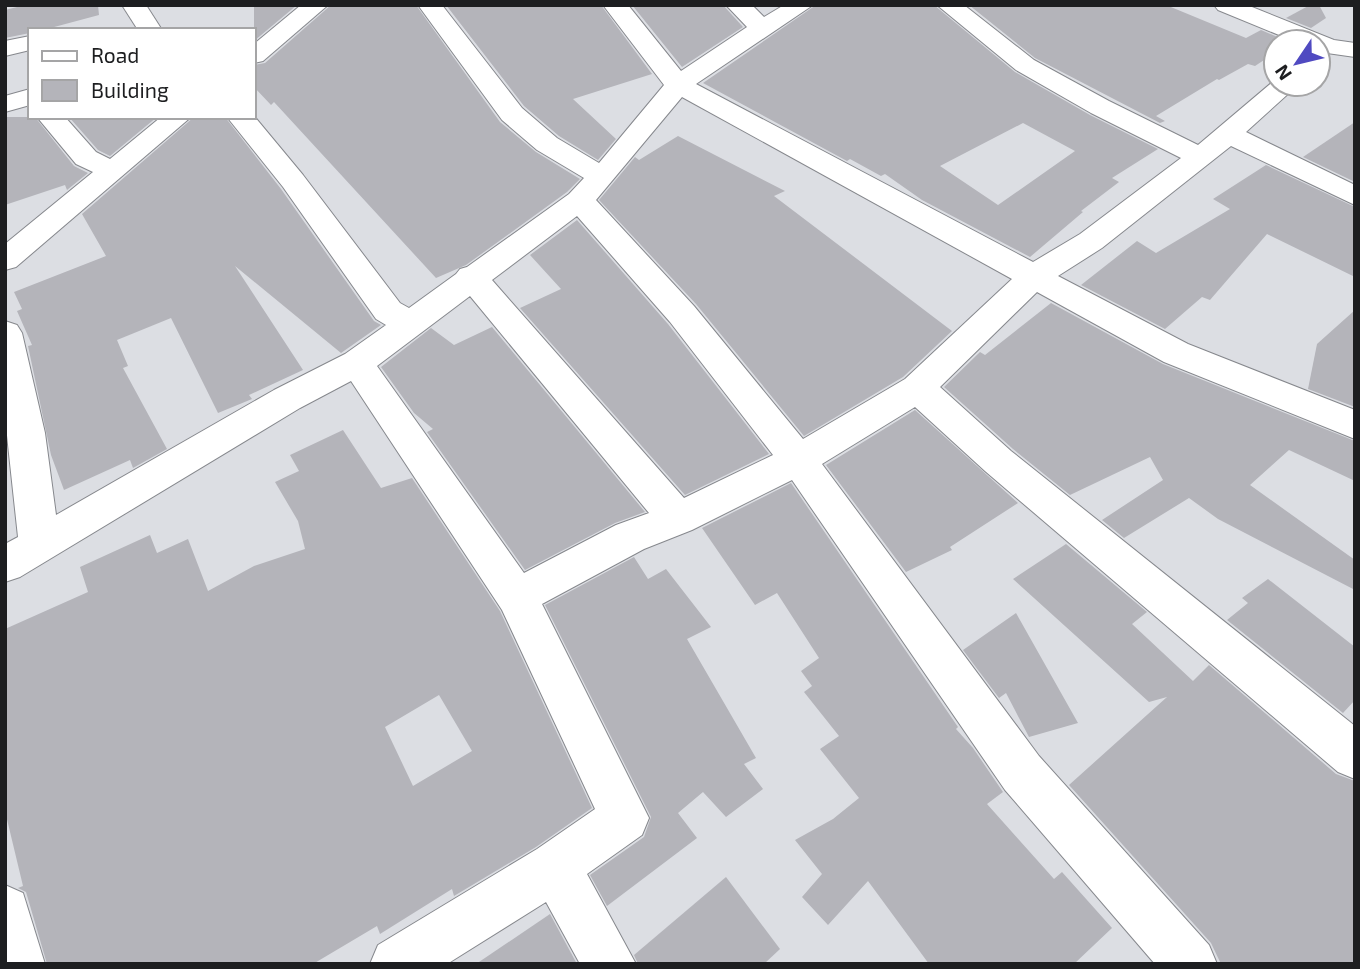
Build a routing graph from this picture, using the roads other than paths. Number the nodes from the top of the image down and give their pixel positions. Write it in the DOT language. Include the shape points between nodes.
graph roads {
  1 [pos="134,5"];
  2 [pos="316,5"];
  3 [pos="429,5"];
  4 [pos="615,5"];
  5 [pos="738,5"];
  6 [pos="802,5"];
  7 [pos="949,5"];
  8 [pos="1226,5"];
  9 [pos="149,28"];
  10 [pos="1278,28"];
  11 [pos="762,29"];
  12 [pos="28,43"];
  13 [pos="1332,48"];
  14 [pos="5,49"];
  15 [pos="1355,50"];
  16 [pos="256,54"];
  17 [pos="678,85"];
  18 [pos="28,98"];
  19 [pos="1270,98"];
  20 [pos="5,104"];
  21 [pos="52,119"];
  22 [pos="176,119"];
  23 [pos="242,119"];
  24 [pos="1228,134"];
  25 [pos="1201,157"];
  26 [pos="113,171"];
  27 [pos="590,188"];
  28 [pos="1355,196"];
  29 [pos="5,260"];
  30 [pos="471,276"];
  31 [pos="1033,277"];
  32 [pos="409,323"];
  33 [pos="5,333"];
  34 [pos="357,363"];
  35 [pos="918,388"];
  36 [pos="1355,425"];
  37 [pos="798,460"];
  38 [pos="678,519"];
  39 [pos="38,544"];
  40 [pos="5,565"];
  41 [pos="517,597"];
  42 [pos="1355,756"];
  43 [pos="555,867"];
  44 [pos="5,911"];
  45 [pos="18,964"];
  46 [pos="397,964"];
  47 [pos="609,964"];
  48 [pos="1190,964"];
  1 -- 9 [label="street"];
  2 -- 16 [label="street"];
  3 -- 27 [label="street" via="512,114"];
  4 -- 17 [label="street"];
  5 -- 11 [label="street"];
  6 -- 11 [label="street"];
  7 -- 25 [label="street" via="1025,65"];
  8 -- 10 [label="street"];
  11 -- 17 [label="street"];
  12 -- 14 [label="street"];
  13 -- 15 [label="street"];
  17 -- 27 [label="street"];
  17 -- 31 [label="street"];
  18 -- 20 [label="street"];
  19 -- 24 [label="street"];
  21 -- 26 [label="street" via="86,158"];
  22 -- 26 [label="street"];
  23 -- 32 [label="street" via="388,311"];
  24 -- 25 [label="street"];
  24 -- 28 [label="street"];
  25 -- 31 [label="street" via="1091,241"];
  26 -- 29 [label="street"];
  27 -- 30 [label="street"];
  27 -- 37 [label="street"];
  30 -- 32 [label="street"];
  30 -- 38 [label="street"];
  31 -- 35 [label="street"];
  31 -- 36 [label="street" via="1176,353"];
  32 -- 34 [label="street"];
  33 -- 39 [label="street" via="27,433"];
  34 -- 39 [label="street" via="287,398"];
  34 -- 41 [label="street"];
  35 -- 37 [label="street"];
  35 -- 42 [label="street" via="998,461"];
  37 -- 38 [label="street"];
  37 -- 48 [label="street" via="1022,773"];
  38 -- 41 [label="street" via="630,537"];
  39 -- 40 [label="street"];
  41 -- 43 [label="street" via="625,818"];
  43 -- 46 [label="street"];
  43 -- 47 [label="street"];
  44 -- 45 [label="street"];
}
